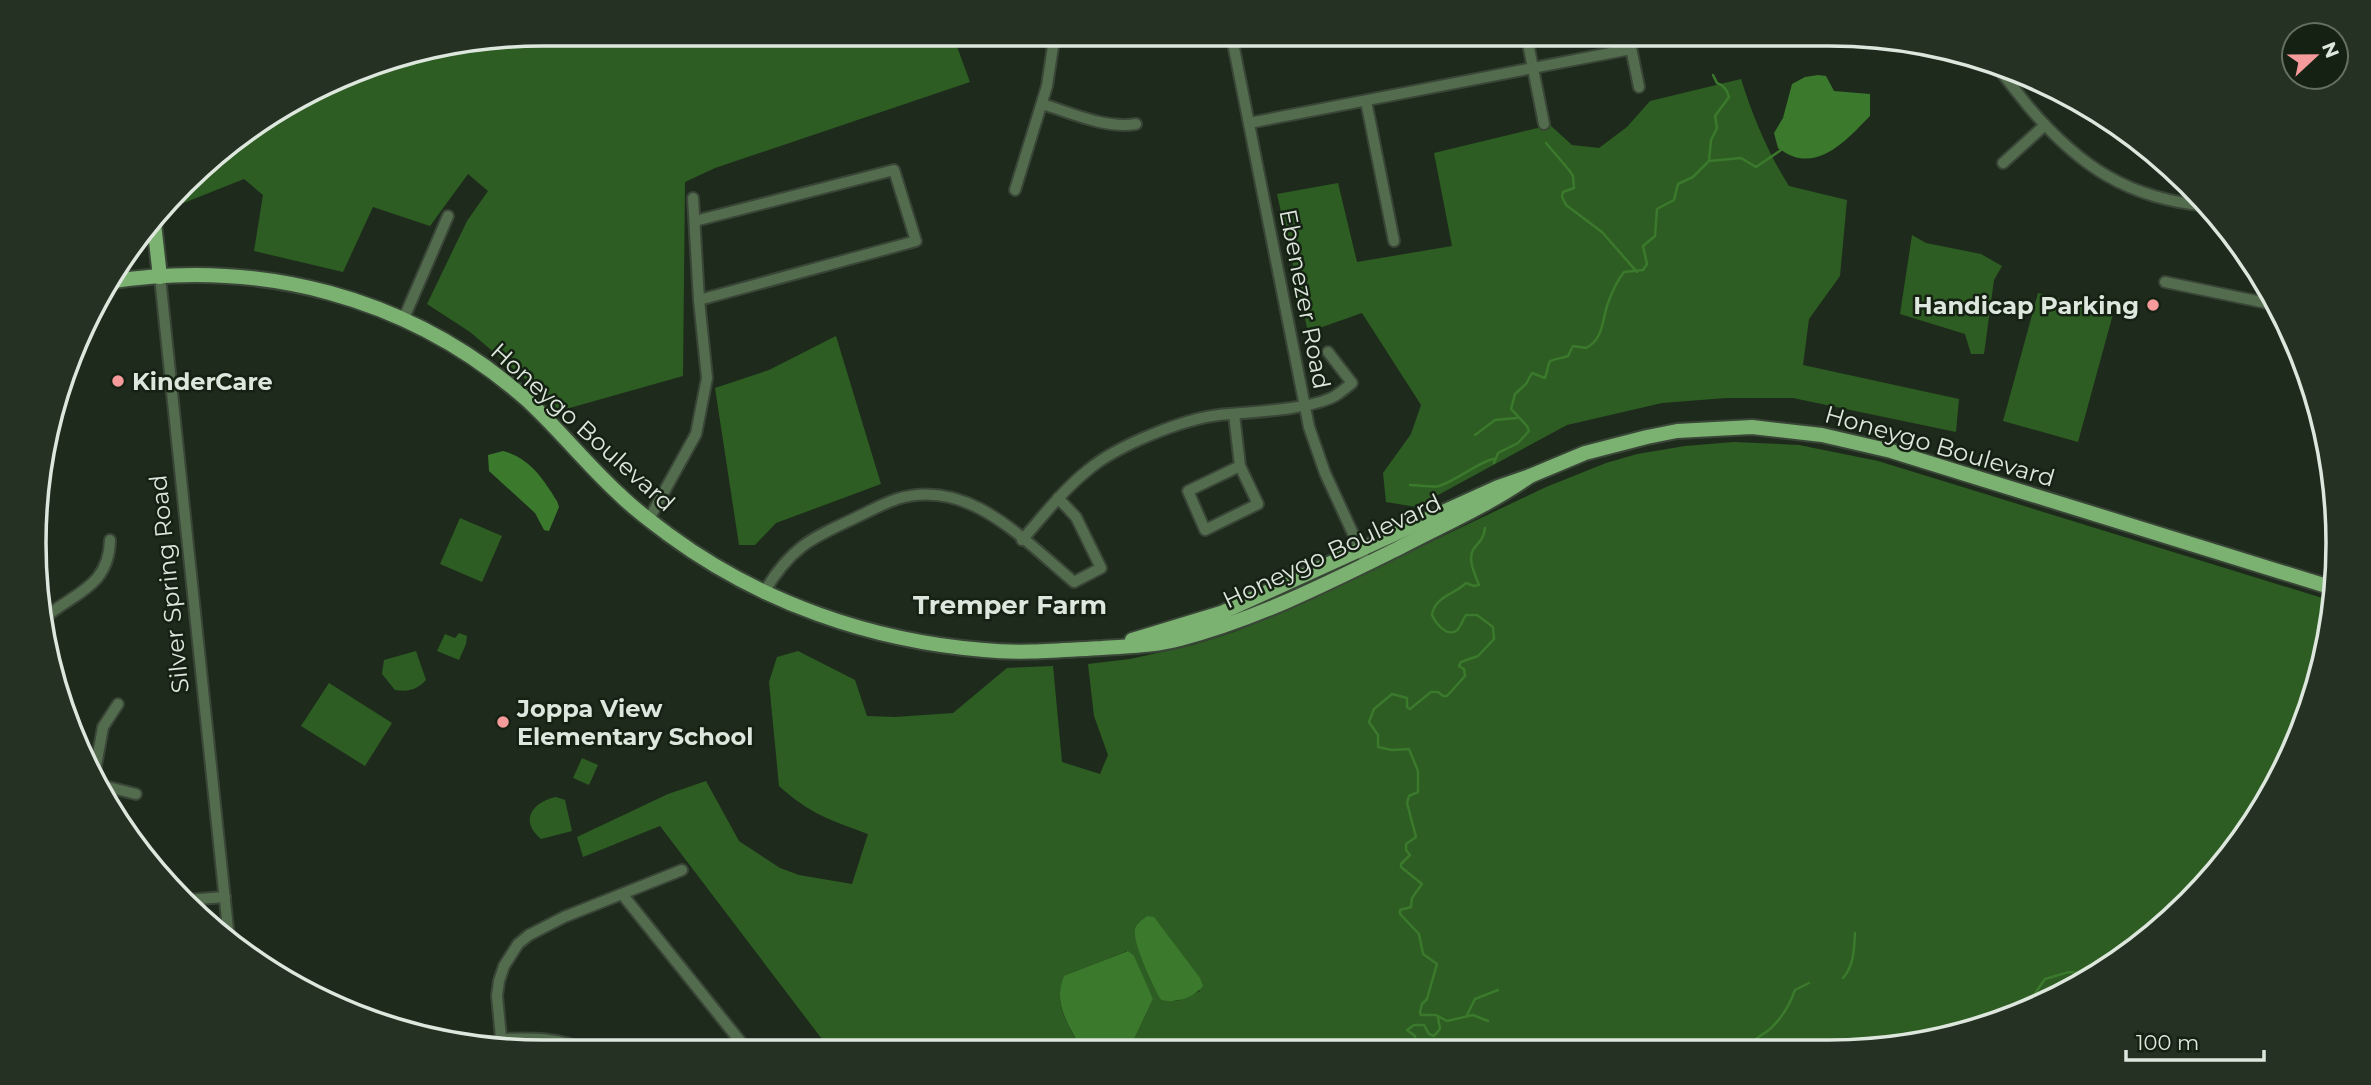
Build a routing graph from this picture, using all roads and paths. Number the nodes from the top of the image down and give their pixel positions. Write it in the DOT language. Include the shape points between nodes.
graph roads {
  1 [pos="1054,46"];
  2 [pos="1234,46"];
  3 [pos="1529,46"];
  4 [pos="1630,46"];
  5 [pos="1631,50"];
  6 [pos="1533,68"];
  7 [pos="2008,79"];
  8 [pos="1639,87"];
  9 [pos="1366,101"];
  10 [pos="1042,104"];
  11 [pos="1249,123"];
  12 [pos="1136,124"];
  13 [pos="1544,124"];
  14 [pos="2045,125"];
  15 [pos="2003,163"];
  16 [pos="1015,190"];
  17 [pos="693,198"];
  18 [pos="2191,203"];
  19 [pos="448,216"];
  20 [pos="695,221"];
  21 [pos="156,231"];
  22 [pos="1394,241"];
  23 [pos="160,277"];
  24 [pos="120,281"];
  25 [pos="2165,282"];
  26 [pos="699,300"];
  27 [pos="2263,302"];
  28 [pos="404,318"];
  29 [pos="1328,352"];
  30 [pos="1304,405"];
  31 [pos="1234,414"];
  32 [pos="1240,466"];
  33 [pos="1530,477"];
  34 [pos="1058,499"];
  35 [pos="649,519"];
  36 [pos="110,540"];
  37 [pos="1022,540"];
  38 [pos="1360,549"];
  39 [pos="1367,564"];
  40 [pos="2323,585"];
  41 [pos="765,593"];
  42 [pos="51,613"];
  43 [pos="1104,648"];
  44 [pos="118,704"];
  45 [pos="97,762"];
  46 [pos="110,788"];
  47 [pos="136,794"];
  48 [pos="682,870"];
  49 [pos="622,894"];
  50 [pos="225,897"];
  51 [pos="197,899"];
  52 [pos="228,927"];
  53 [pos="500,1037"];
  54 [pos="739,1040"];
  1 -- 10 [label="street"];
  2 -- 11 [label="street, Ebenezer Road"];
  3 -- 6 [label="street"];
  4 -- 5 [label="street"];
  5 -- 6 [label="street"];
  5 -- 8 [label="street"];
  6 -- 9 [label="street"];
  6 -- 13 [label="street"];
  7 -- 14 [label="street"];
  9 -- 11 [label="street"];
  9 -- 22 [label="street"];
  10 -- 12 [label="street" via="1107,124"];
  10 -- 16 [label="street"];
  11 -- 30 [label="street, Ebenezer Road"];
  14 -- 15 [label="street"];
  14 -- 18 [label="street" via="2084,162 2112,179 2156,196"];
  17 -- 20 [label="street"];
  19 -- 28 [label="street"];
  20 -- 26 [label="street"];
  20 -- 26 [label="street" via="894,170 916,241"];
  21 -- 23 [label="main road, Silver Spring Road"];
  23 -- 24 [label="main road, Honeygo Boulevard"];
  23 -- 28 [label="main road, Honeygo Boulevard" via="224,276 296,284"];
  23 -- 50 [label="street, Silver Spring Road"];
  25 -- 27 [label="street"];
  26 -- 35 [label="street" via="707,379 703,404 696,434"];
  28 -- 35 [label="main road, Honeygo Boulevard" via="495,373"];
  29 -- 30 [label="street" via="1352,383 1333,397"];
  30 -- 31 [label="street"];
  30 -- 38 [label="street, Ebenezer Road" via="1325,474"];
  31 -- 32 [label="street"];
  31 -- 34 [label="street" via="1188,421 1113,453"];
  32 -- 32 [label="street" via="1258,504 1205,530 1188,491"];
  33 -- 38 [label="main road, Honeygo Boulevard"];
  33 -- 39 [label="main road, Honeygo Boulevard"];
  33 -- 40 [label="main road, Honeygo Boulevard" via="1585,453 1647,436 1713,428 1783,429 1891,451"];
  34 -- 37 [label="street"];
  34 -- 37 [label="street" via="1076,517 1101,568 1073,582"];
  35 -- 41 [label="main road, Honeygo Boulevard" via="693,552"];
  36 -- 42 [label="street" via="101,575"];
  37 -- 41 [label="street" via="990,514 963,501 928,495 897,499 803,544"];
  38 -- 39 [label="street, Ebenezer Road"];
  38 -- 43 [label="main road, Honeygo Boulevard" via="1221,612"];
  39 -- 43 [label="main road, Honeygo Boulevard" via="1232,624 1158,644"];
  41 -- 43 [label="main road, Honeygo Boulevard" via="879,634 944,646 1023,652"];
  44 -- 45 [label="street" via="103,727"];
  46 -- 47 [label="street"];
  48 -- 49 [label="street"];
  49 -- 53 [label="street" via="564,917 518,944 499,981"];
  49 -- 54 [label="street"];
  50 -- 51 [label="street"];
  50 -- 52 [label="street, Silver Spring Road"];
}
